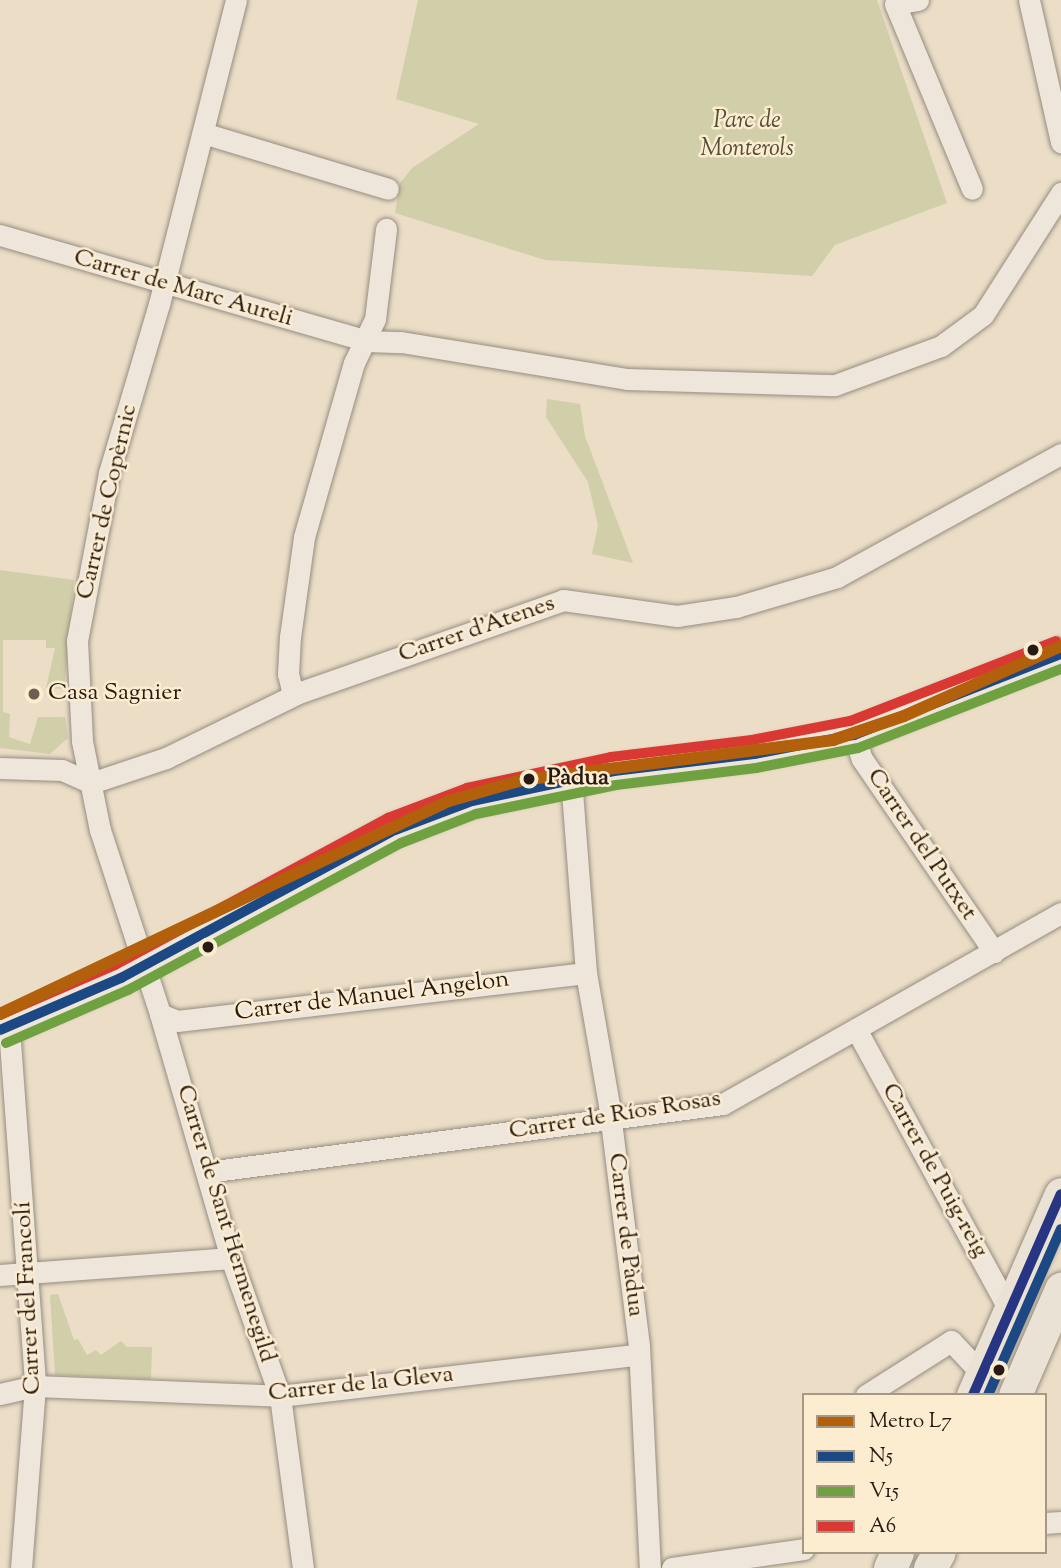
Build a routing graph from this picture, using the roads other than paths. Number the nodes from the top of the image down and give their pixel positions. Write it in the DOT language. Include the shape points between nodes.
graph roads {
  1 [pos="236,0"];
  2 [pos="918,0"];
  3 [pos="1029,0"];
  4 [pos="203,133"];
  5 [pos="1061,142"];
  6 [pos="388,189"];
  7 [pos="972,189"];
  8 [pos="1061,193"];
  9 [pos="386,229"];
  10 [pos="0,235"];
  11 [pos="164,281"];
  12 [pos="367,341"];
  13 [pos="1061,454"];
  14 [pos="1061,654"];
  15 [pos="293,695"];
  16 [pos="854,735"];
  17 [pos="0,768"];
  18 [pos="571,778"];
  19 [pos="91,783"];
  20 [pos="1061,913"];
  21 [pos="994,952"];
  22 [pos="143,967"];
  23 [pos="586,973"];
  24 [pos="160,1014"];
  25 [pos="4,1029"];
  26 [pos="856,1029"];
  27 [pos="610,1119"];
  28 [pos="207,1172"];
  29 [pos="1061,1194"];
  30 [pos="231,1258"];
  31 [pos="30,1272"];
  32 [pos="0,1275"];
  33 [pos="1061,1289"];
  34 [pos="1012,1313"];
  35 [pos="638,1355"];
  36 [pos="978,1385"];
  37 [pos="35,1386"];
  38 [pos="869,1393"];
  39 [pos="1016,1393"];
  40 [pos="0,1394"];
  41 [pos="280,1396"];
  42 [pos="802,1549"];
  43 [pos="21,1568"];
  44 [pos="303,1568"];
  45 [pos="650,1568"];
  46 [pos="672,1568"];
  1 -- 4 [label="street, Carrer de Copèrnic"];
  2 -- 7 [label="street" via="895,4"];
  3 -- 5 [label="street"];
  4 -- 6 [label="street"];
  4 -- 11 [label="street, Carrer de Copèrnic"];
  8 -- 12 [label="street, Carrer de Marc Aureli" via="983,315 941,346 835,385 627,379 401,342"];
  9 -- 12 [label="street" via="375,318"];
  10 -- 11 [label="street, Carrer de Marc Aureli"];
  11 -- 12 [label="street, Carrer de Marc Aureli"];
  11 -- 19 [label="street, Carrer de Copèrnic" via="109,473 77,642 82,741"];
  12 -- 15 [label="street" via="354,363 304,537 290,637 288,674"];
  13 -- 15 [label="street, Carrer d'Atenes" via="837,577 736,607 677,615 563,600"];
  14 -- 16 [label="main road"];
  15 -- 19 [label="street, Carrer d'Atenes" via="166,758"];
  16 -- 18 [label="main road"];
  16 -- 21 [label="street, Carrer del Putxet" via="862,759"];
  17 -- 19 [label="street" via="62,770"];
  18 -- 22 [label="main road" via="472,801 395,831"];
  18 -- 23 [label="street, Carrer de Pàdua"];
  19 -- 22 [label="street, Carrer de Copèrnic" via="100,830"];
  20 -- 21 [label="street, Carrer de Ríos Rosas"];
  21 -- 26 [label="street, Carrer de Ríos Rosas"];
  22 -- 24 [label="street, Carrer de Sant Hermenegild"];
  22 -- 25 [label="main road"];
  23 -- 24 [label="street, Carrer de Manuel Angelon" via="177,1021"];
  23 -- 27 [label="street, Carrer de Pàdua"];
  24 -- 28 [label="street, Carrer de Sant Hermenegild"];
  25 -- 31 [label="street, Carrer del Francolí"];
  26 -- 27 [label="street, Carrer de Ríos Rosas" via="723,1104"];
  26 -- 34 [label="street, Carrer de Puig-reig"];
  27 -- 28 [label="street, Carrer de Ríos Rosas"];
  27 -- 35 [label="street, Carrer de Pàdua"];
  28 -- 30 [label="street, Carrer de Sant Hermenegild"];
  29 -- 34 [label="main road"];
  30 -- 31 [label="street"];
  30 -- 41 [label="street, Carrer de Sant Hermenegild"];
  31 -- 32 [label="street"];
  31 -- 37 [label="street, Carrer del Francolí"];
  33 -- 39 [label="main road"];
  34 -- 36 [label="main road"];
  35 -- 41 [label="street, Carrer de la Gleva"];
  35 -- 45 [label="street, Carrer de Pàdua"];
  36 -- 38 [label="street" via="951,1341"];
  37 -- 40 [label="street, Carrer de la Gleva"];
  37 -- 41 [label="street, Carrer de la Gleva"];
  37 -- 43 [label="street, Carrer del Francolí"];
  41 -- 44 [label="street, Carrer de Sant Hermenegild"];
  42 -- 46 [label="street"];
}
